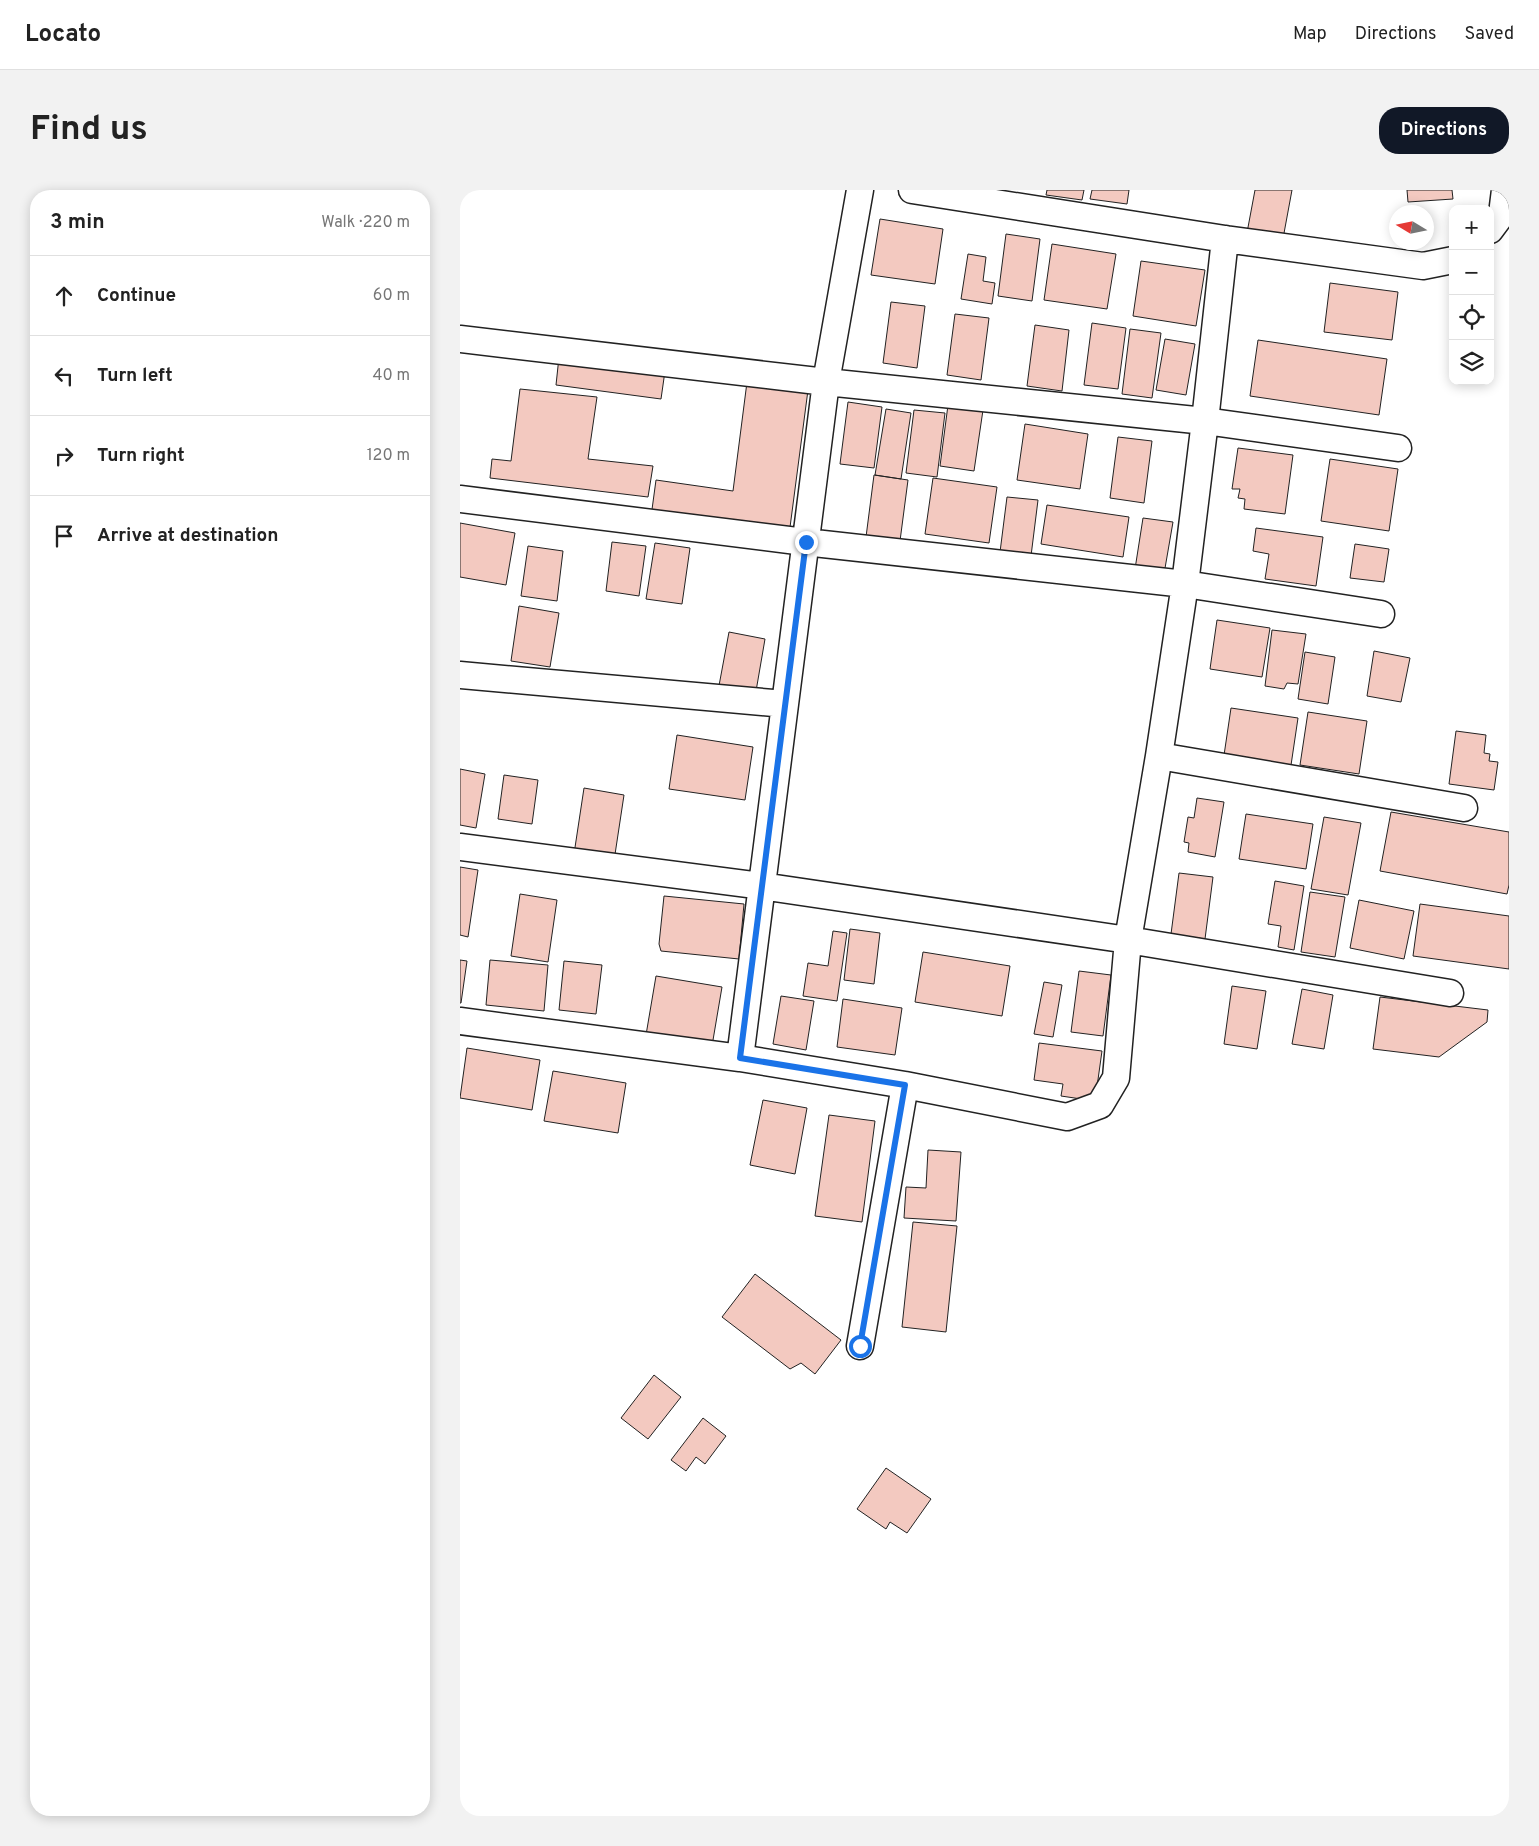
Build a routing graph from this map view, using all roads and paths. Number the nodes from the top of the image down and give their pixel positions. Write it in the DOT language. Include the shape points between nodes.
graph roads {
  1 [pos="860,190"];
  2 [pos="912,190"];
  3 [pos="1505,190"];
  4 [pos="1494,225"];
  5 [pos="1225,239"];
  6 [pos="1449,261"];
  7 [pos="460,339"];
  8 [pos="826,382"];
  9 [pos="1205,421"];
  10 [pos="1398,448"];
  11 [pos="460,499"];
  12 [pos="806,542"];
  13 [pos="1186,584"];
  14 [pos="1381,614"];
  15 [pos="460,675"];
  16 [pos="785,704"];
  17 [pos="1159,756"];
  18 [pos="1464,808"];
  19 [pos="460,847"];
  20 [pos="762,886"];
  21 [pos="1128,940"];
  22 [pos="1450,993"];
  23 [pos="460,1021"];
  24 [pos="740,1058"];
  25 [pos="905,1085"];
  26 [pos="860,1346"];
  1 -- 8 [label="street"];
  2 -- 5 [label="street"];
  3 -- 4 [label="street" via="1502,214"];
  5 -- 6 [label="street" via="1423,266"];
  5 -- 9 [label="street"];
  7 -- 8 [label="street"];
  8 -- 9 [label="street"];
  8 -- 12 [label="street"];
  9 -- 10 [label="street"];
  9 -- 13 [label="street"];
  11 -- 12 [label="street"];
  12 -- 13 [label="street"];
  12 -- 16 [label="street"];
  13 -- 14 [label="street"];
  13 -- 17 [label="street"];
  15 -- 16 [label="street"];
  16 -- 20 [label="street"];
  17 -- 18 [label="street"];
  17 -- 21 [label="street"];
  19 -- 20 [label="street"];
  20 -- 21 [label="street"];
  20 -- 24 [label="street"];
  21 -- 22 [label="street"];
  21 -- 25 [label="street" via="1116,1078 1100,1105 1067,1118"];
  23 -- 24 [label="street"];
  24 -- 25 [label="street"];
  25 -- 26 [label="street"];
}
